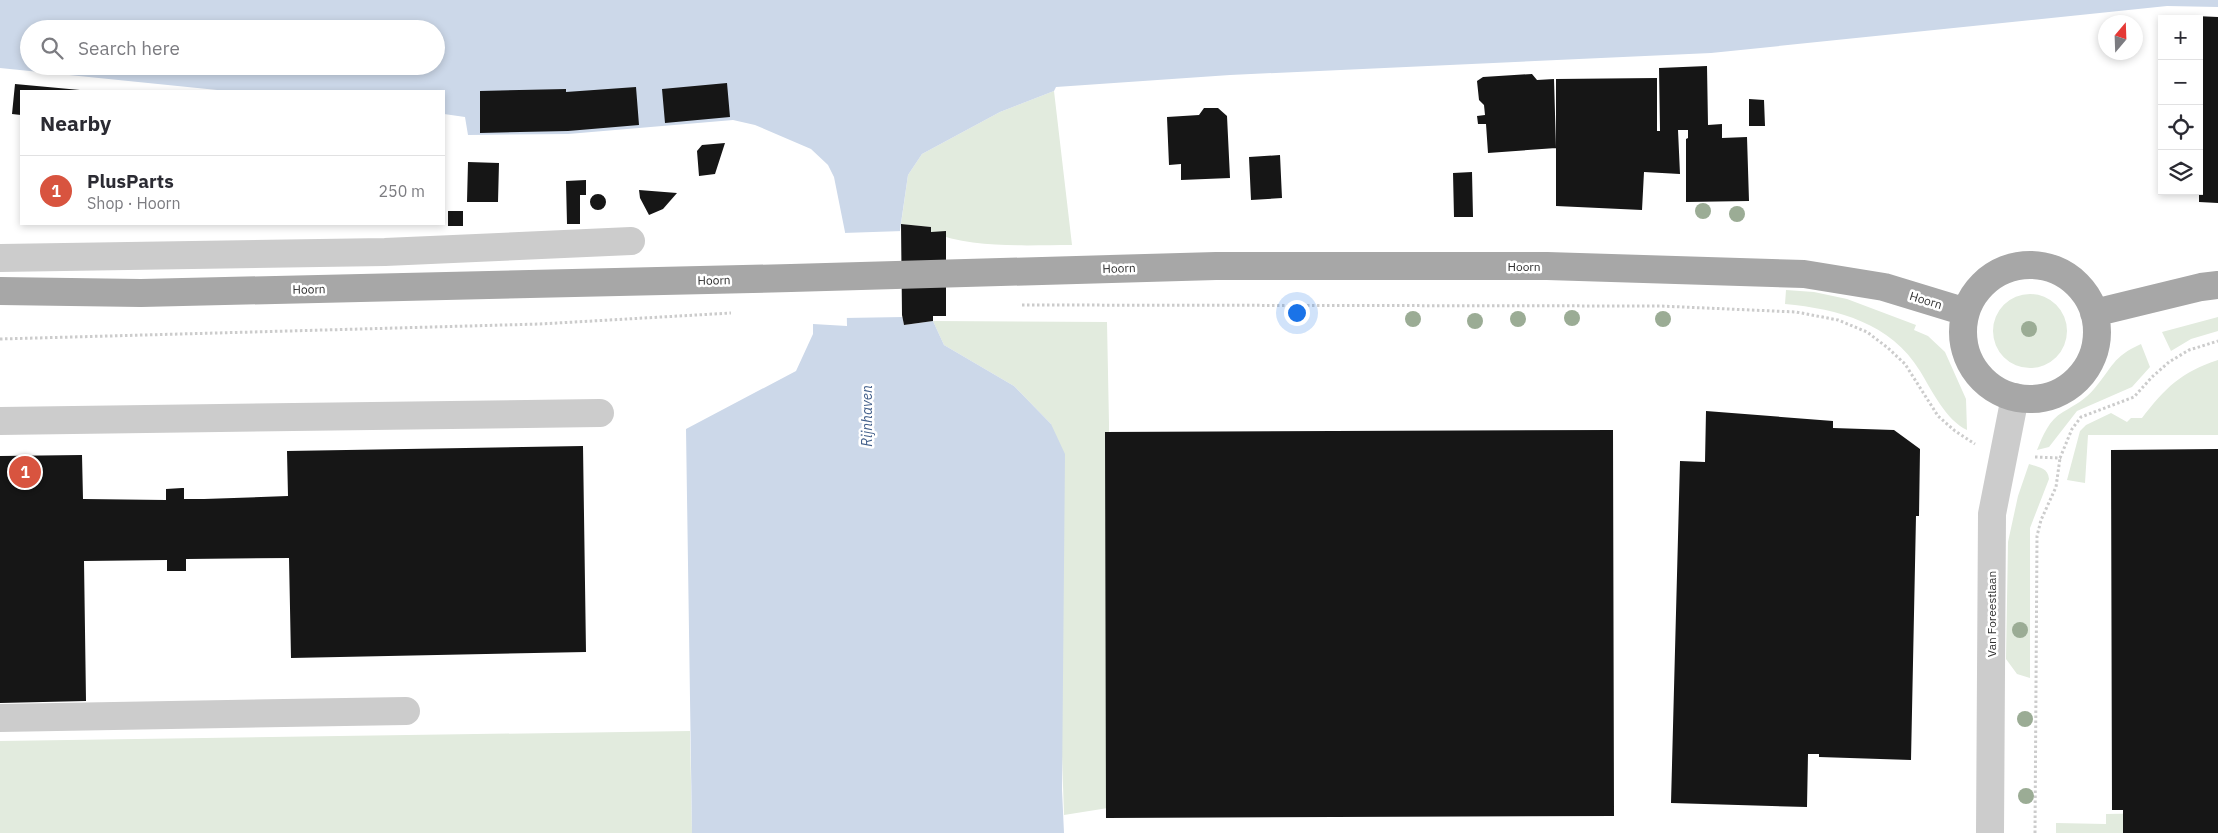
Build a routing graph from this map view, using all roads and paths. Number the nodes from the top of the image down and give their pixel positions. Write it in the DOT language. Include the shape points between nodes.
graph roads {
  1 [pos="631,241"];
  2 [pos="262,255"];
  3 [pos="1,258"];
  4 [pos="2218,285"];
  5 [pos="267,290"];
  6 [pos="1,291"];
  7 [pos="1015,305"];
  8 [pos="1966,312"];
  9 [pos="734,313"];
  10 [pos="2094,313"];
  11 [pos="0,339"];
  12 [pos="2218,341"];
  13 [pos="2014,397"];
  14 [pos="600,413"];
  15 [pos="0,421"];
  16 [pos="2002,453"];
  17 [pos="2060,458"];
  18 [pos="406,711"];
  19 [pos="0,718"];
  20 [pos="1990,833"];
  21 [pos="2035,833"];
  1 -- 2 [label="street, Hoorn"];
  2 -- 3 [label="street, Hoorn"];
  2 -- 5 [label="street"];
  3 -- 6 [label="street, Hoorn"];
  4 -- 10 [label="main road"];
  5 -- 6 [label="main road, Hoorn" via="142,293"];
  5 -- 8 [label="main road, Hoorn" via="1216,266 1547,266 1804,274 1884,287"];
  7 -- 16 [label="path" via="1660,306 1796,312 1838,320 1867,332 1905,364 1938,416 1971,442"];
  8 -- 10 [label="main road" via="1971,300 1988,280 1999,272 2024,265 2050,268 2068,277 2082,290"];
  8 -- 13 [label="main road" via="1963,339 1972,365 1990,385"];
  9 -- 11 [label="path" via="540,324"];
  10 -- 13 [label="main road" via="2097,340 2079,378 2056,394 2028,399"];
  12 -- 17 [label="path" via="2189,350 2169,362 2134,397 2081,417 2072,429"];
  13 -- 16 [label="street, Van Foreestlaan"];
  14 -- 15 [label="street"];
  16 -- 17 [label="path"];
  16 -- 20 [label="street, Van Foreestlaan" via="1992,514"];
  17 -- 21 [label="path" via="2056,487 2037,536"];
  18 -- 19 [label="street"];
}
